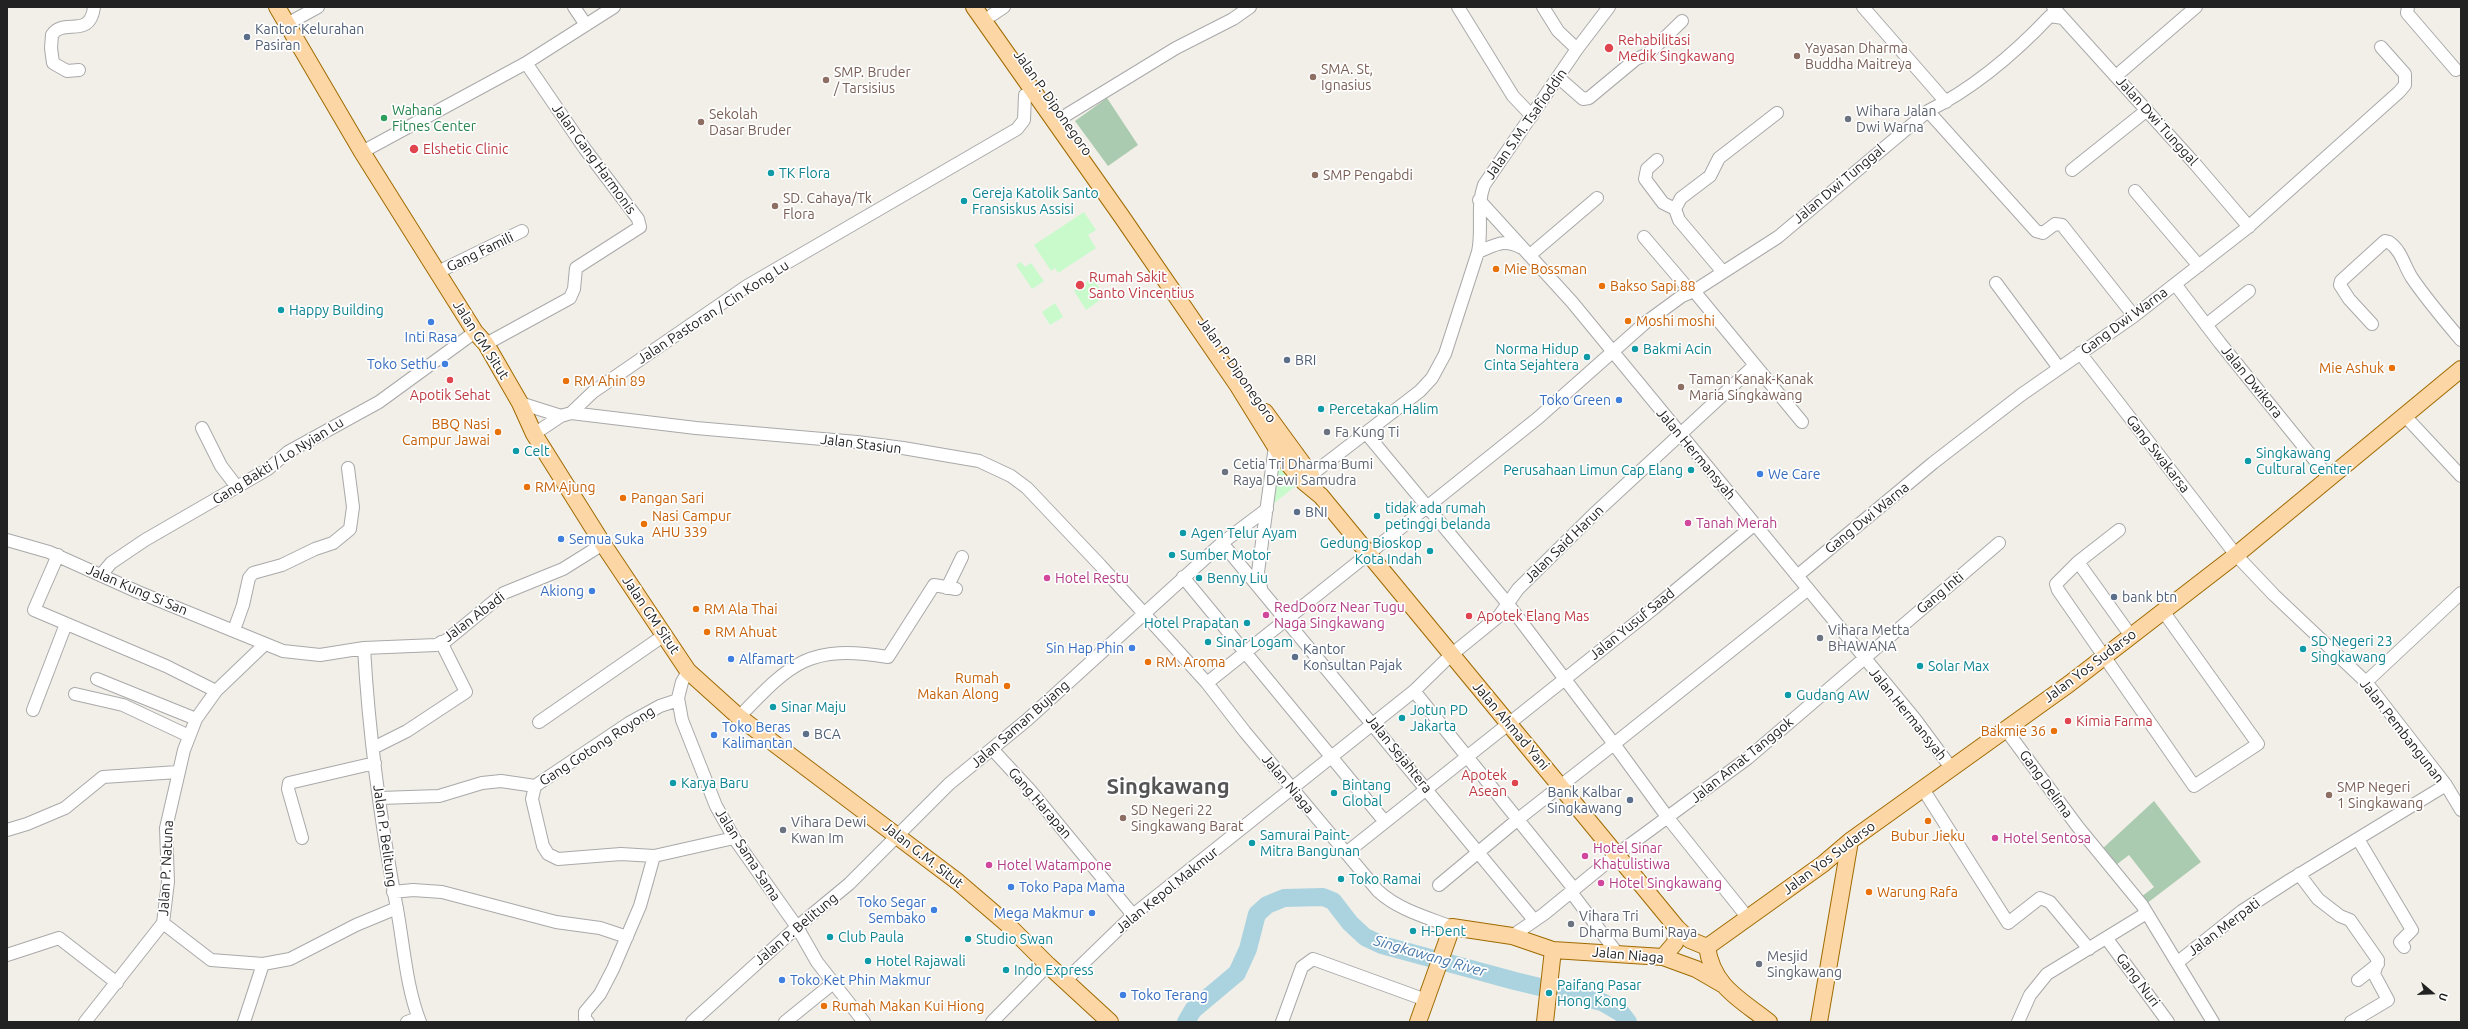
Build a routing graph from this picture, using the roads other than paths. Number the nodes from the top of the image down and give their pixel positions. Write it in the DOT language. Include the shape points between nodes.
graph roads {
  1 [pos="94,7"];
  2 [pos="277,7"];
  3 [pos="318,7"];
  4 [pos="574,7"];
  5 [pos="614,7"];
  6 [pos="974,7"];
  7 [pos="1250,7"];
  8 [pos="1458,7"];
  9 [pos="1543,7"];
  10 [pos="1609,7"];
  11 [pos="1863,7"];
  12 [pos="2196,7"];
  13 [pos="2408,7"];
  14 [pos="994,10"];
  15 [pos="2049,10"];
  16 [pos="1682,21"];
  17 [pos="287,24"];
  18 [pos="586,25"];
  19 [pos="1004,42"];
  20 [pos="2381,47"];
  21 [pos="1577,49"];
  22 [pos="526,63"];
  23 [pos="79,70"];
  24 [pos="2456,70"];
  25 [pos="2116,76"];
  26 [pos="1559,78"];
  27 [pos="1025,95"];
  28 [pos="1946,102"];
  29 [pos="2146,110"];
  30 [pos="1928,111"];
  31 [pos="1777,113"];
  32 [pos="1532,116"];
  33 [pos="1063,117"];
  34 [pos="362,152"];
  35 [pos="1657,160"];
  36 [pos="2072,170"];
  37 [pos="2135,191"];
  38 [pos="1597,198"];
  39 [pos="1479,200"];
  40 [pos="1675,209"];
  41 [pos="2249,227"];
  42 [pos="522,231"];
  43 [pos="1644,238"];
  44 [pos="1478,252"];
  45 [pos="1528,253"];
  46 [pos="2199,266"];
  47 [pos="438,272"];
  48 [pos="1723,272"];
  49 [pos="1996,283"];
  50 [pos="2175,284"];
  51 [pos="2249,291"];
  52 [pos="1693,292"];
  53 [pos="2134,316"];
  54 [pos="2372,324"];
  55 [pos="2206,325"];
  56 [pos="475,332"];
  57 [pos="2461,340"];
  58 [pos="486,344"];
  59 [pos="1612,351"];
  60 [pos="2080,353"];
  61 [pos="1755,365"];
  62 [pos="2059,368"];
  63 [pos="2461,369"];
  64 [pos="520,403"];
  65 [pos="566,414"];
  66 [pos="2405,416"];
  67 [pos="1802,422"];
  68 [pos="202,428"];
  69 [pos="1366,433"];
  70 [pos="534,434"];
  71 [pos="1680,436"];
  72 [pos="1276,446"];
  73 [pos="348,468"];
  74 [pos="1311,475"];
  75 [pos="2461,476"];
  76 [pos="2330,479"];
  77 [pos="237,488"];
  78 [pos="1321,496"];
  79 [pos="1425,507"];
  80 [pos="1267,508"];
  81 [pos="1754,524"];
  82 [pos="2119,530"];
  83 [pos="7,540"];
  84 [pos="1222,543"];
  85 [pos="1999,543"];
  86 [pos="603,544"];
  87 [pos="58,555"];
  88 [pos="1368,555"];
  89 [pos="2236,555"];
  90 [pos="962,558"];
  91 [pos="2078,562"];
  92 [pos="101,575"];
  93 [pos="1797,576"];
  94 [pos="1183,577"];
  95 [pos="1261,589"];
  96 [pos="1807,590"];
  97 [pos="2461,593"];
  98 [pos="1508,604"];
  99 [pos="2163,610"];
  100 [pos="1142,614"];
  101 [pos="1286,618"];
  102 [pos="66,624"];
  103 [pos="234,630"];
  104 [pos="663,636"];
  105 [pos="2131,636"];
  106 [pos="441,642"];
  107 [pos="264,645"];
  108 [pos="364,648"];
  109 [pos="1245,652"];
  110 [pos="1451,655"];
  111 [pos="2105,656"];
  112 [pos="1863,658"];
  113 [pos="688,671"];
  114 [pos="1565,677"];
  115 [pos="97,679"];
  116 [pos="2366,682"];
  117 [pos="1207,683"];
  118 [pos="216,691"];
  119 [pos="1414,691"];
  120 [pos="75,694"];
  121 [pos="678,700"];
  122 [pos="33,710"];
  123 [pos="739,717"];
  124 [pos="196,719"];
  125 [pos="539,722"];
  126 [pos="1374,723"];
  127 [pos="1508,723"];
  128 [pos="2006,730"];
  129 [pos="188,736"];
  130 [pos="1614,744"];
  131 [pos="378,746"];
  132 [pos="992,749"];
  133 [pos="1332,757"];
  134 [pos="1467,757"];
  135 [pos="375,763"];
  136 [pos="1952,769"];
  137 [pos="178,772"];
  138 [pos="534,786"];
  139 [pos="1560,786"];
  140 [pos="1426,788"];
  141 [pos="1293,789"];
  142 [pos="1923,789"];
  143 [pos="2453,790"];
  144 [pos="380,798"];
  145 [pos="2461,810"];
  146 [pos="1668,818"];
  147 [pos="1517,820"];
  148 [pos="1385,822"];
  149 [pos="7,830"];
  150 [pos="897,834"];
  151 [pos="302,838"];
  152 [pos="734,838"];
  153 [pos="2358,839"];
  154 [pos="1850,841"];
  155 [pos="1478,851"];
  156 [pos="1346,853"];
  157 [pos="1616,855"];
  158 [pos="654,856"];
  159 [pos="1823,864"];
  160 [pos="2299,874"];
  161 [pos="1843,882"];
  162 [pos="1439,885"];
  163 [pos="1573,890"];
  164 [pos="398,891"];
  165 [pos="397,908"];
  166 [pos="1133,914"];
  167 [pos="2145,914"];
  168 [pos="1748,918"];
  169 [pos="1534,920"];
  170 [pos="163,923"];
  171 [pos="796,927"];
  172 [pos="1452,927"];
  173 [pos="1677,928"];
  174 [pos="1512,936"];
  175 [pos="627,937"];
  176 [pos="2107,939"];
  177 [pos="1707,947"];
  178 [pos="2404,947"];
  179 [pos="2089,949"];
  180 [pos="1553,950"];
  181 [pos="1617,953"];
  182 [pos="7,954"];
  183 [pos="1663,957"];
  184 [pos="2178,962"];
  185 [pos="2378,963"];
  186 [pos="263,964"];
  187 [pos="1048,965"];
  188 [pos="2358,980"];
  189 [pos="1065,981"];
  190 [pos="117,983"];
  191 [pos="832,984"];
  192 [pos="1722,984"];
  193 [pos="1426,1000"];
  194 [pos="415,1021"];
  195 [pos="1422,1021"];
  196 [pos="1766,1021"];
  197 [pos="85,1022"];
  198 [pos="244,1022"];
  199 [pos="588,1022"];
  200 [pos="692,1022"];
  201 [pos="785,1022"];
  202 [pos="864,1022"];
  203 [pos="992,1022"];
  204 [pos="1110,1022"];
  205 [pos="1282,1022"];
  206 [pos="1546,1022"];
  207 [pos="1819,1022"];
  208 [pos="2018,1022"];
  209 [pos="2168,1022"];
  210 [pos="2213,1022"];
  211 [pos="2351,1022"];
  1 -- 23 [label="street" via="91,20 86,24 59,29 52,36 51,57 54,63 67,71"];
  2 -- 17 [label="main road, Jalan GM Situt"];
  3 -- 17 [label="street"];
  4 -- 18 [label="street"];
  5 -- 18 [label="street"];
  6 -- 19 [label="main road, Jalan P. Diponegoro"];
  7 -- 33 [label="street" via="1233,20 1176,48"];
  8 -- 32 [label="street" via="1513,96"];
  9 -- 21 [label="street" via="1558,31"];
  10 -- 21 [label="street, Jalan S.M. Tsafioddin"];
  11 -- 28 [label="street"];
  12 -- 25 [label="street"];
  13 -- 24 [label="street" via="2407,13"];
  14 -- 19 [label="main road, Jalan P. Diponegoro"];
  15 -- 25 [label="street, Jalan Dwi Tunggal" via="2063,18"];
  15 -- 28 [label="street, Jalan Dwi Tunggal" via="2026,42"];
  16 -- 26 [label="street" via="1648,54 1636,60 1589,98 1583,99"];
  17 -- 34 [label="main road, Jalan GM Situt"];
  18 -- 22 [label="street"];
  19 -- 33 [label="main road, Jalan P. Diponegoro"];
  19 -- 72 [label="main road, Jalan P. Diponegoro"];
  20 -- 41 [label="street, Gang Dwi Warna" via="2405,74 2405,85 2400,92"];
  21 -- 26 [label="street, Jalan S.M. Tsafioddin"];
  22 -- 34 [label="street"];
  22 -- 58 [label="street, Jalan Gang Harmonis" via="585,149 638,218 640,227 576,268 574,289 570,298"];
  25 -- 29 [label="street, Jalan Dwi Tunggal"];
  26 -- 32 [label="street, Jalan S.M. Tsafioddin"];
  27 -- 65 [label="street, Jalan Pastoran / Cin Kong Lu" via="1024,120 1017,129 747,286 593,392"];
  28 -- 30 [label="street, Jalan Dwi Tunggal"];
  29 -- 36 [label="street"];
  29 -- 41 [label="street, Jalan Dwi Tunggal"];
  30 -- 48 [label="street, Jalan Dwi Tunggal" via="1778,236"];
  30 -- 53 [label="street" via="2036,231 2043,233 2055,224 2062,225"];
  31 -- 40 [label="street" via="1719,158 1710,176 1681,198"];
  32 -- 39 [label="street, Jalan S.M. Tsafioddin" via="1490,174"];
  33 -- 74 [label="main road, Jalan P. Diponegoro" via="1255,399"];
  34 -- 47 [label="main road, Jalan GM Situt"];
  35 -- 40 [label="street" via="1647,169 1645,179 1663,203"];
  37 -- 46 [label="street"];
  38 -- 45 [label="street"];
  39 -- 44 [label="street, Jalan S.M. Tsafioddin"];
  39 -- 45 [label="street, Jalan Hermansyah"];
  40 -- 48 [label="street" via="1679,220"];
  41 -- 46 [label="street, Gang Dwi Warna"];
  42 -- 47 [label="street, Gang Famili"];
  43 -- 52 [label="street"];
  44 -- 45 [label="street" via="1504,242 1512,243"];
  44 -- 69 [label="street, Jalan S.M. Tsafioddin" via="1445,354 1436,372 1420,391"];
  45 -- 59 [label="street, Jalan Hermansyah"];
  46 -- 50 [label="street, Gang Dwi Warna"];
  47 -- 56 [label="main road, Jalan GM Situt"];
  48 -- 52 [label="street, Jalan Dwi Tunggal"];
  49 -- 62 [label="street"];
  50 -- 53 [label="street, Gang Dwi Warna"];
  50 -- 55 [label="street, Jalan Dwikora"];
  51 -- 55 [label="street"];
  52 -- 59 [label="street, Jalan Dwi Tunggal" via="1645,323"];
  52 -- 61 [label="street"];
  53 -- 60 [label="street, Gang Dwi Warna"];
  54 -- 57 [label="street" via="2340,285 2341,281 2385,241 2402,256 2412,279"];
  55 -- 76 [label="street, Jalan Dwikora"];
  56 -- 58 [label="main road, Jalan GM Situt"];
  56 -- 77 [label="street, Gang Bakti / Lo Nyian Lu" via="378,402 288,452 268,469"];
  58 -- 64 [label="main road, Jalan GM Situt"];
  59 -- 71 [label="street, Jalan Hermansyah"];
  59 -- 79 [label="street, Jalan Dwi Tunggal" via="1538,418"];
  60 -- 62 [label="street, Gang Dwi Warna"];
  60 -- 89 [label="street, Gang Swakarsa"];
  61 -- 67 [label="street"];
  61 -- 71 [label="street, Jalan Said Harun"];
  62 -- 93 [label="street, Gang Dwi Warna" via="1933,463"];
  63 -- 66 [label="main road, Jalan Yos Sudarso"];
  64 -- 65 [label="street, Jalan Stasiun"];
  64 -- 70 [label="main road, Jalan GM Situt"];
  65 -- 70 [label="street, Jalan Pastoran / Cin Kong Lu"];
  65 -- 100 [label="street, Jalan Stasiun" via="857,442 979,461 997,468 1023,485 1100,565"];
  66 -- 75 [label="street"];
  66 -- 76 [label="main road, Jalan Yos Sudarso"];
  68 -- 77 [label="street" via="221,466"];
  69 -- 74 [label="street, Jalan S.M. Tsafioddin"];
  69 -- 79 [label="street"];
  70 -- 86 [label="main road, Jalan GM Situt"];
  71 -- 81 [label="street, Jalan Hermansyah"];
  71 -- 98 [label="street, Jalan Said Harun" via="1593,515 1518,589"];
  72 -- 78 [label="main road, Jalan P. Diponegoro" via="1304,482"];
  72 -- 80 [label="street"];
  73 -- 103 [label="street" via="353,507 350,530 333,543 282,566 253,573 249,578"];
  74 -- 78 [label="main road, Jalan P. Diponegoro"];
  76 -- 89 [label="main road, Jalan Yos Sudarso"];
  77 -- 92 [label="street, Gang Bakti / Lo Nyian Lu" via="145,540 111,563"];
  78 -- 88 [label="main road, Jalan Ahmad Yani"];
  79 -- 88 [label="street, Jalan Dwi Tunggal"];
  79 -- 98 [label="street"];
  80 -- 84 [label="street, Jalan Saman Bujang"];
  80 -- 95 [label="street" via="1258,572"];
  81 -- 93 [label="street, Jalan Hermansyah"];
  81 -- 114 [label="street, Jalan Yusuf Saad" via="1653,609"];
  82 -- 91 [label="street"];
  83 -- 87 [label="street, Jalan Kung Si San"];
  84 -- 94 [label="street, Jalan Saman Bujang"];
  84 -- 95 [label="street, Jalan Sejahtera"];
  85 -- 112 [label="street, Gang Inti"];
  86 -- 104 [label="main road, Jalan GM Situt"];
  86 -- 106 [label="street, Jalan Abadi" via="563,569 504,593 455,634"];
  87 -- 92 [label="street, Jalan Kung Si San"];
  87 -- 102 [label="street" via="34,610"];
  88 -- 101 [label="street, Jalan Dwi Tunggal"];
  88 -- 110 [label="main road, Jalan Ahmad Yani"];
  89 -- 99 [label="main road, Jalan Yos Sudarso"];
  89 -- 116 [label="street, Jalan Pembangunan" via="2274,595"];
  90 -- 123 [label="street" via="951,589 934,585 888,657 850,651 819,654 791,667"];
  91 -- 105 [label="street"];
  91 -- 111 [label="street" via="2056,584"];
  92 -- 103 [label="street, Jalan Kung Si San"];
  93 -- 96 [label="street, Jalan Hermansyah"];
  94 -- 100 [label="street, Jalan Saman Bujang"];
  94 -- 109 [label="street"];
  95 -- 101 [label="street, Jalan Sejahtera"];
  96 -- 112 [label="street, Jalan Hermansyah"];
  96 -- 130 [label="street"];
  97 -- 116 [label="street"];
  98 -- 110 [label="street, Jalan Said Harun" via="1499,616"];
  98 -- 114 [label="street"];
  99 -- 105 [label="main road, Jalan Yos Sudarso"];
  99 -- 111 [label="street" via="2258,744 2194,786"];
  100 -- 117 [label="street, Jalan Niaga"];
  100 -- 132 [label="street, Jalan Saman Bujang"];
  101 -- 109 [label="street, Jalan Dwi Tunggal"];
  101 -- 126 [label="street, Jalan Sejahtera"];
  102 -- 118 [label="street"];
  102 -- 122 [label="street"];
  103 -- 107 [label="street, Jalan Kung Si San"];
  104 -- 113 [label="main road, Jalan GM Situt"];
  104 -- 125 [label="street"];
  105 -- 111 [label="main road, Jalan Yos Sudarso"];
  106 -- 108 [label="street, Jalan Abadi"];
  106 -- 131 [label="street" via="466,692 434,715"];
  107 -- 108 [label="street, Jalan Abadi" via="283,651 320,655"];
  107 -- 118 [label="street, Jalan P. Natuna"];
  108 -- 131 [label="street, Jalan P. Belitung" via="367,709"];
  109 -- 117 [label="street, Jalan Dwi Tunggal"];
  109 -- 133 [label="street"];
  110 -- 119 [label="street, Jalan Said Harun"];
  110 -- 127 [label="main road, Jalan Ahmad Yani"];
  111 -- 128 [label="main road, Jalan Yos Sudarso"];
  112 -- 136 [label="street, Jalan Hermansyah" via="1915,719"];
  112 -- 146 [label="street, Jalan Amat Tanggok" via="1748,758"];
  113 -- 121 [label="street, Jalan Sama Sama" via="682,682"];
  113 -- 123 [label="main road, Jalan G.M. Situt"];
  114 -- 127 [label="street, Jalan Yusuf Saad"];
  114 -- 130 [label="street"];
  115 -- 124 [label="street"];
  116 -- 143 [label="street, Jalan Pembangunan"];
  117 -- 141 [label="street, Jalan Niaga"];
  118 -- 124 [label="street, Jalan P. Natuna"];
  119 -- 126 [label="street, Jalan Said Harun"];
  119 -- 134 [label="street"];
  120 -- 129 [label="street" via="123,705"];
  121 -- 138 [label="street, Gang Gotong Royong" via="660,706 629,723"];
  121 -- 152 [label="street, Jalan Sama Sama" via="694,753 716,806"];
  123 -- 150 [label="main road, Jalan G.M. Situt"];
  124 -- 129 [label="street, Jalan P. Natuna"];
  126 -- 133 [label="street, Jalan Kepol Makmur"];
  126 -- 140 [label="street, Jalan Sejahtera"];
  127 -- 134 [label="street, Jalan Yusuf Saad"];
  127 -- 139 [label="main road, Jalan Ahmad Yani"];
  128 -- 136 [label="main road, Jalan Yos Sudarso"];
  128 -- 167 [label="street, Gang Delima" via="2078,827 2142,905"];
  129 -- 137 [label="street, Jalan P. Natuna"];
  130 -- 139 [label="street"];
  130 -- 146 [label="street"];
  131 -- 135 [label="street, Jalan P. Belitung"];
  132 -- 150 [label="street, Jalan Saman Bujang" via="949,784"];
  132 -- 166 [label="street, Gang Harapan" via="1030,790"];
  133 -- 141 [label="street, Jalan Kepol Makmur"];
  133 -- 148 [label="street"];
  134 -- 140 [label="street, Jalan Yusuf Saad"];
  134 -- 147 [label="street"];
  135 -- 144 [label="street, Jalan P. Belitung"];
  135 -- 151 [label="street" via="289,783 288,789"];
  136 -- 142 [label="main road, Jalan Yos Sudarso"];
  137 -- 149 [label="street" via="103,777 65,808"];
  137 -- 170 [label="street, Jalan P. Natuna" via="166,828 168,882"];
  138 -- 144 [label="street" via="501,781 482,783 439,796"];
  138 -- 158 [label="street, Gang Gotong Royong" via="534,809 543,846 548,854 558,859 621,854"];
  139 -- 147 [label="street"];
  139 -- 157 [label="main road, Jalan Ahmad Yani"];
  140 -- 148 [label="street, Jalan Yusuf Saad"];
  140 -- 155 [label="street, Jalan Sejahtera"];
  141 -- 156 [label="street, Jalan Niaga"];
  141 -- 166 [label="street, Jalan Kepol Makmur"];
  142 -- 154 [label="main road, Jalan Yos Sudarso"];
  142 -- 179 [label="street" via="2008,923 2040,898 2045,898"];
  143 -- 145 [label="street, Jalan Pembangunan"];
  143 -- 153 [label="street, Jalan Merpati"];
  144 -- 164 [label="street, Jalan P. Belitung"];
  146 -- 157 [label="street, Jalan Amat Tanggok"];
  146 -- 168 [label="street"];
  147 -- 155 [label="street"];
  147 -- 163 [label="street"];
  148 -- 156 [label="street, Jalan Yusuf Saad"];
  150 -- 171 [label="street, Jalan P. Belitung" via="849,884"];
  150 -- 187 [label="main road, Jalan G.M. Situt" via="1007,924"];
  152 -- 158 [label="street, Gang Gotong Royong"];
  152 -- 171 [label="street, Jalan Sama Sama"];
  153 -- 160 [label="street, Jalan Merpati"];
  153 -- 178 [label="street" via="2412,930 2400,942"];
  154 -- 159 [label="main road, Jalan Yos Sudarso"];
  154 -- 161 [label="main road"];
  155 -- 162 [label="street"];
  155 -- 169 [label="street, Jalan Sejahtera"];
  156 -- 172 [label="street, Jalan Niaga" via="1390,902"];
  157 -- 163 [label="street, Jalan Amat Tanggok"];
  157 -- 173 [label="main road, Jalan Ahmad Yani"];
  158 -- 175 [label="street" via="640,906"];
  159 -- 161 [label="main road"];
  159 -- 168 [label="main road, Jalan Yos Sudarso"];
  160 -- 184 [label="street, Jalan Merpati" via="2242,911"];
  160 -- 185 [label="street" via="2318,899 2340,916 2350,920"];
  161 -- 207 [label="main road"];
  163 -- 169 [label="street, Jalan Amat Tanggok"];
  163 -- 181 [label="street"];
  164 -- 165 [label="street, Jalan P. Belitung"];
  164 -- 175 [label="street" via="442,892 556,922 600,928"];
  165 -- 186 [label="street" via="356,925 290,959"];
  165 -- 194 [label="street, Jalan P. Belitung"];
  166 -- 189 [label="street, Jalan Kepol Makmur"];
  167 -- 176 [label="street"];
  167 -- 184 [label="street, Jalan Merpati"];
  168 -- 177 [label="main road, Jalan Yos Sudarso"];
  169 -- 174 [label="street, Jalan Amat Tanggok"];
  170 -- 186 [label="street" via="211,960"];
  170 -- 190 [label="street, Jalan P. Natuna"];
  171 -- 191 [label="street, Jalan Sama Sama"];
  171 -- 200 [label="street, Jalan P. Belitung"];
  172 -- 174 [label="main road, Jalan Niaga"];
  172 -- 193 [label="main road"];
  173 -- 177 [label="main road, Jalan Ahmad Yani" via="1690,940"];
  173 -- 183 [label="main road" via="1675,943"];
  174 -- 180 [label="main road, Jalan Niaga"];
  175 -- 199 [label="street" via="600,994 585,1012 585,1019"];
  176 -- 179 [label="street"];
  176 -- 209 [label="street, Gang Nuri"];
  177 -- 192 [label="main road" via="1708,960"];
  179 -- 208 [label="street" via="2042,979 2030,995"];
  180 -- 181 [label="main road, Jalan Niaga"];
  180 -- 206 [label="main road"];
  181 -- 183 [label="main road, Jalan Niaga"];
  182 -- 190 [label="street" via="60,938"];
  183 -- 192 [label="main road, Jalan Niaga" via="1696,969"];
  184 -- 210 [label="street"];
  185 -- 188 [label="street"];
  185 -- 211 [label="street" via="2374,974 2388,1000"];
  186 -- 198 [label="street"];
  187 -- 189 [label="main road, Jalan G.M. Situt"];
  187 -- 203 [label="street"];
  189 -- 204 [label="main road, Jalan G.M. Situt"];
  190 -- 197 [label="street, Jalan P. Natuna"];
  191 -- 201 [label="street"];
  191 -- 202 [label="street, Jalan Sama Sama"];
  192 -- 196 [label="main road"];
  193 -- 195 [label="main road"];
  193 -- 205 [label="street" via="1313,959 1302,967"];
}
